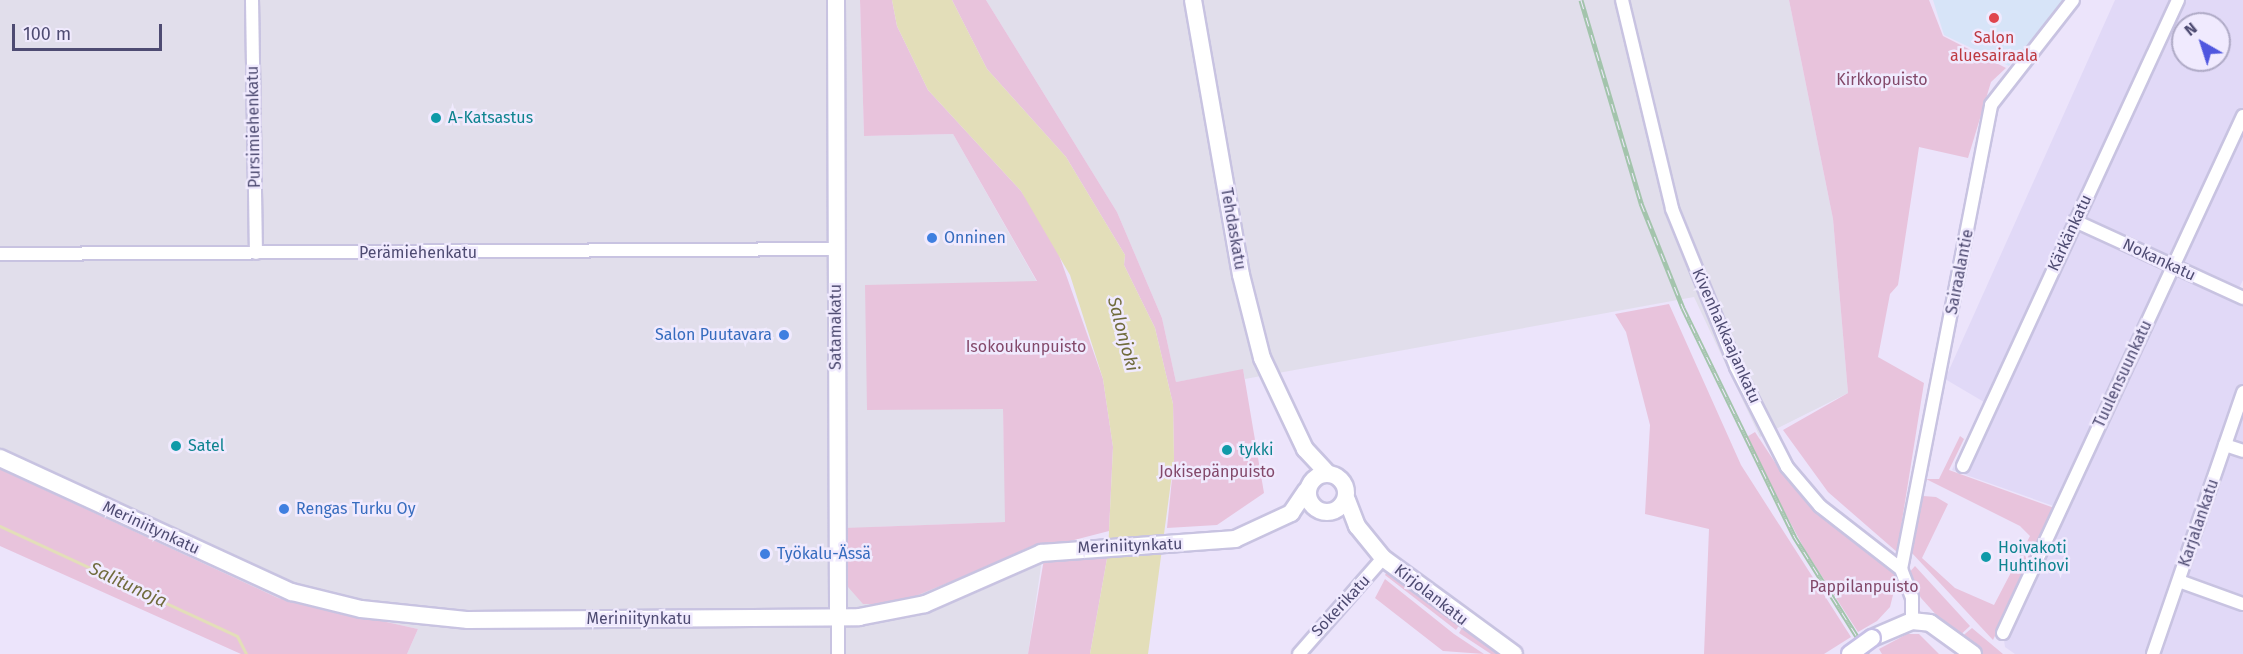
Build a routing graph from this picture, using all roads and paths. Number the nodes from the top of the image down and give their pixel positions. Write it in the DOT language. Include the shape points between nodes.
graph roads {
  1 [pos="252,0"];
  2 [pos="836,0"];
  3 [pos="1193,0"];
  4 [pos="1622,0"];
  5 [pos="2073,0"];
  6 [pos="2178,0"];
  7 [pos="2243,116"];
  8 [pos="2075,221"];
  9 [pos="836,249"];
  10 [pos="256,253"];
  11 [pos="0,254"];
  12 [pos="2173,266"];
  13 [pos="2243,298"];
  14 [pos="2243,392"];
  15 [pos="2225,445"];
  16 [pos="1305,449"];
  17 [pos="2243,451"];
  18 [pos="0,458"];
  19 [pos="1963,466"];
  20 [pos="1328,474"];
  21 [pos="1309,486"];
  22 [pos="1347,500"];
  23 [pos="1325,511"];
  24 [pos="1291,513"];
  25 [pos="1357,526"];
  26 [pos="1383,558"];
  27 [pos="1901,569"];
  28 [pos="2179,581"];
  29 [pos="2243,604"];
  30 [pos="838,617"];
  31 [pos="1912,621"];
  32 [pos="2003,633"];
  33 [pos="838,654"];
  34 [pos="1299,654"];
  35 [pos="1514,654"];
  36 [pos="1850,654"];
  37 [pos="1973,654"];
  38 [pos="2153,654"];
  1 -- 10 [label="street, Pursimiehenkatu"];
  2 -- 9 [label="main road, Satamakatu"];
  3 -- 16 [label="main road, Tehdaskatu" via="1241,275 1262,358"];
  4 -- 27 [label="street, Kivenhakkaajankatu" via="1672,209 1736,367 1787,467 1820,506"];
  5 -- 27 [label="street, Sairaalantie" via="1990,105"];
  6 -- 8 [label="street, Kärkänkatu"];
  7 -- 12 [label="street, Tuulensuunkatu"];
  8 -- 12 [label="street, Nokankatu"];
  8 -- 19 [label="street, Kärkänkatu"];
  9 -- 10 [label="street, Perämiehenkatu"];
  9 -- 30 [label="main road, Satamakatu"];
  10 -- 11 [label="street, Perämiehenkatu"];
  12 -- 13 [label="street, Nokankatu"];
  12 -- 32 [label="street, Tuulensuunkatu"];
  14 -- 15 [label="street, Karjalankatu"];
  15 -- 17 [label="street"];
  15 -- 28 [label="street, Karjalankatu"];
  16 -- 20 [label="main road, Tehdaskatu"];
  16 -- 21 [label="main road, Tehdaskatu"];
  18 -- 30 [label="main road, Meriniitynkatu" via="244,572 361,609 468,620"];
  20 -- 21 [label="main road"];
  20 -- 22 [label="main road, Tehdaskatu" via="1344,483"];
  21 -- 23 [label="main road"];
  21 -- 24 [label="main road, Meriniitynkatu"];
  22 -- 23 [label="main road"];
  22 -- 25 [label="main road, Kirjolankatu"];
  23 -- 24 [label="main road, Meriniitynkatu"];
  23 -- 25 [label="main road, Kirjolankatu"];
  24 -- 30 [label="main road, Meriniitynkatu" via="1235,539 1079,547 1041,553 925,604"];
  25 -- 26 [label="main road, Kirjolankatu"];
  26 -- 34 [label="street, Sokerikatu"];
  26 -- 35 [label="main road, Kirjolankatu"];
  27 -- 31 [label="street" via="1912,597"];
  28 -- 29 [label="street"];
  28 -- 38 [label="street, Karjalankatu"];
  30 -- 33 [label="street, Satamakatu"];
  31 -- 36 [label="main road, bridge" via="1872,638"];
  31 -- 37 [label="main road" via="1942,626"];
}
